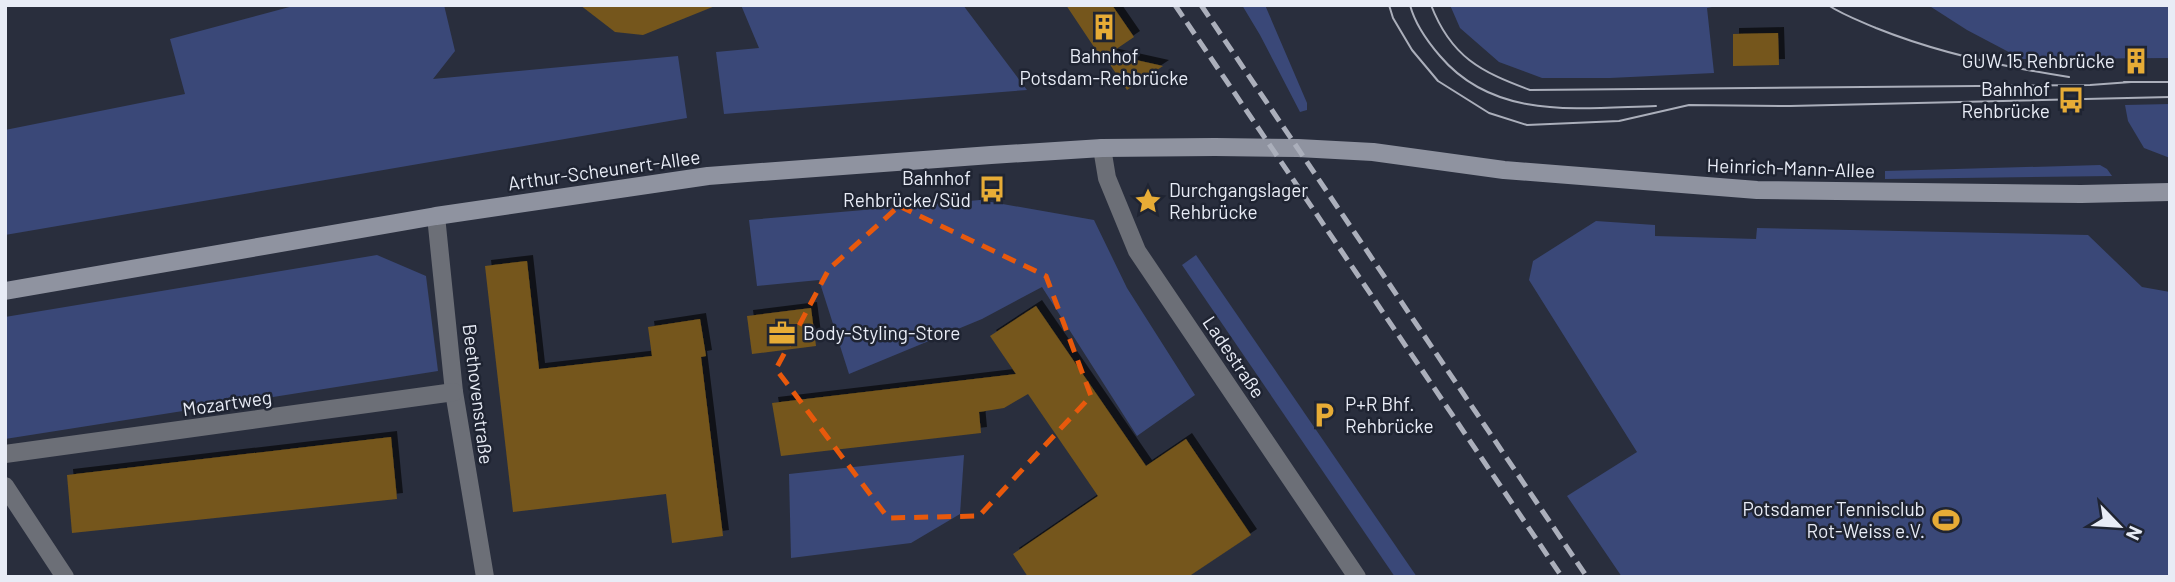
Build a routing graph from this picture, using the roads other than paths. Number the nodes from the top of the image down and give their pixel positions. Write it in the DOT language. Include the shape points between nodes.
graph roads {
  1 [pos="1215,147"];
  2 [pos="1102,148"];
  3 [pos="2170,192"];
  4 [pos="436,216"];
  5 [pos="5,291"];
  6 [pos="454,392"];
  7 [pos="5,454"];
  8 [pos="5,486"];
  9 [pos="65,577"];
  10 [pos="485,577"];
  11 [pos="1357,577"];
  1 -- 2 [label="main road, Arthur-Scheunert-Allee"];
  1 -- 3 [label="main road, Heinrich-Mann-Allee" via="1413,156 1516,171 1757,190"];
  2 -- 4 [label="main road, Arthur-Scheunert-Allee" via="708,176"];
  2 -- 11 [label="street, Ladestraße" via="1107,178 1137,251"];
  4 -- 5 [label="main road, Arthur-Scheunert-Allee"];
  4 -- 6 [label="street, Beethovenstraße"];
  6 -- 7 [label="street, Mozartweg"];
  6 -- 10 [label="street, Beethovenstraße"];
  8 -- 9 [label="street"];
}
